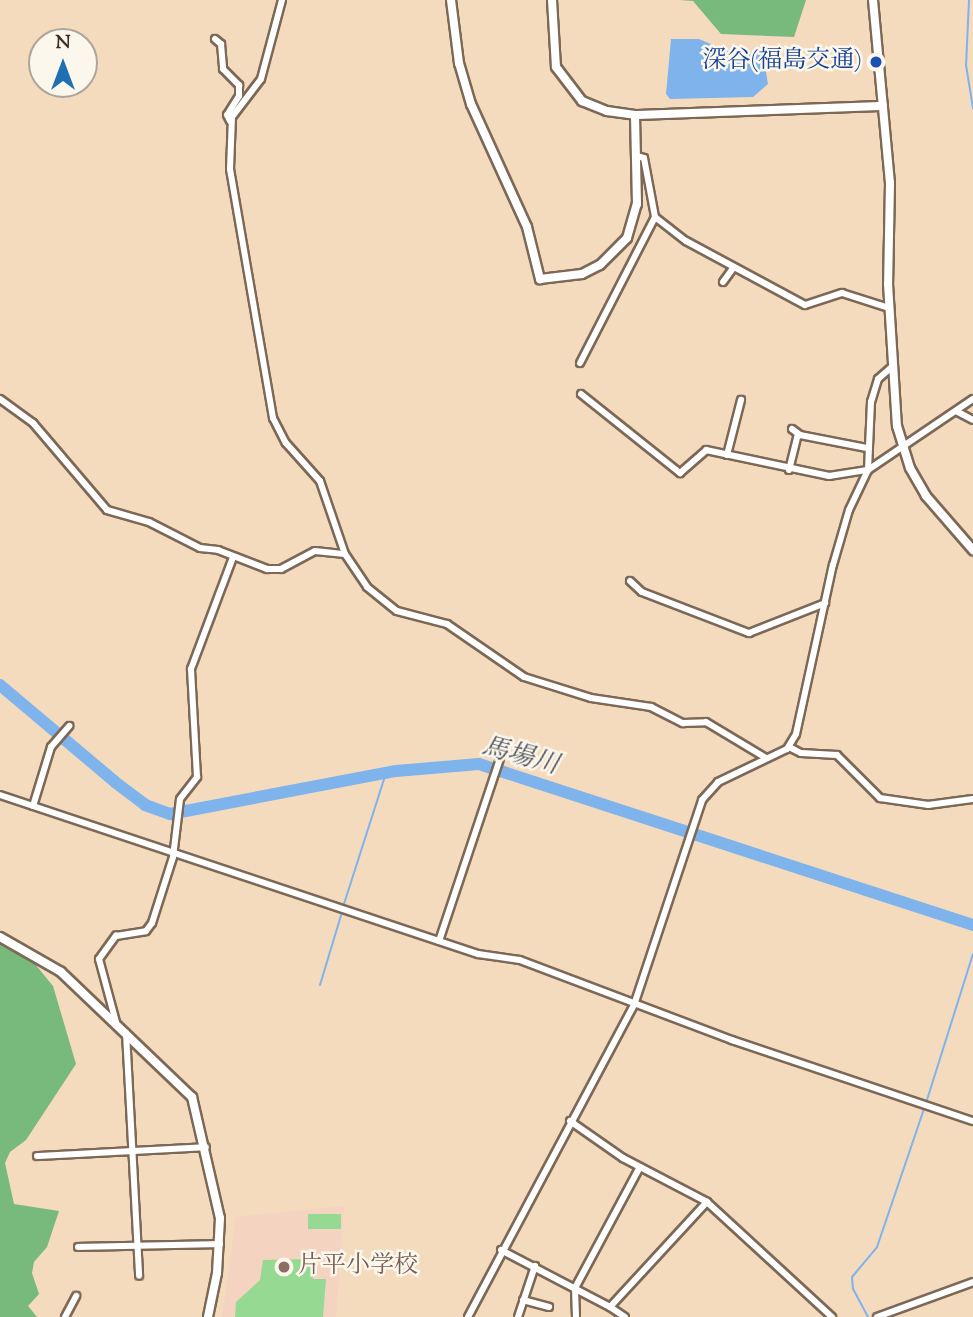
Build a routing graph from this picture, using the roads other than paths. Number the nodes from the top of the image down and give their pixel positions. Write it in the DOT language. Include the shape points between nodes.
graph roads {
  1 [pos="282,0"];
  2 [pos="451,0"];
  3 [pos="552,0"];
  4 [pos="873,0"];
  5 [pos="215,39"];
  6 [pos="883,106"];
  7 [pos="635,115"];
  8 [pos="230,121"];
  9 [pos="637,156"];
  10 [pos="654,218"];
  11 [pos="733,268"];
  12 [pos="723,282"];
  13 [pos="889,308"];
  14 [pos="580,363"];
  15 [pos="893,366"];
  16 [pos="581,394"];
  17 [pos="0,399"];
  18 [pos="741,400"];
  19 [pos="973,400"];
  20 [pos="956,411"];
  21 [pos="973,420"];
  22 [pos="867,448"];
  23 [pos="902,448"];
  24 [pos="727,455"];
  25 [pos="789,470"];
  26 [pos="868,470"];
  27 [pos="973,550"];
  28 [pos="345,554"];
  29 [pos="233,557"];
  30 [pos="630,581"];
  31 [pos="825,603"];
  32 [pos="69,726"];
  33 [pos="789,747"];
  34 [pos="766,758"];
  35 [pos="500,759"];
  36 [pos="0,795"];
  37 [pos="973,799"];
  38 [pos="33,806"];
  39 [pos="172,852"];
  40 [pos="0,937"];
  41 [pos="439,941"];
  42 [pos="634,1005"];
  43 [pos="116,1022"];
  44 [pos="127,1031"];
  45 [pos="570,1121"];
  46 [pos="973,1121"];
  47 [pos="207,1147"];
  48 [pos="130,1151"];
  49 [pos="37,1156"];
  50 [pos="640,1167"];
  51 [pos="706,1202"];
  52 [pos="137,1243"];
  53 [pos="220,1244"];
  54 [pos="78,1247"];
  55 [pos="501,1250"];
  56 [pos="535,1266"];
  57 [pos="139,1276"];
  58 [pos="973,1282"];
  59 [pos="575,1289"];
  60 [pos="76,1296"];
  61 [pos="523,1300"];
  62 [pos="548,1307"];
  63 [pos="610,1307"];
  64 [pos="65,1317"];
  65 [pos="208,1317"];
  66 [pos="468,1317"];
  67 [pos="518,1317"];
  68 [pos="576,1317"];
  69 [pos="625,1317"];
  70 [pos="832,1317"];
  71 [pos="877,1317"];
  1 -- 8 [label="street" via="261,79"];
  2 -- 9 [label="street" via="459,63 471,103 527,227 540,279 582,274 615,253 635,217"];
  3 -- 7 [label="street" via="553,53 564,81 582,100 607,111"];
  4 -- 6 [label="street"];
  5 -- 8 [label="street" via="221,44 223,69 239,85 239,96 227,115"];
  6 -- 7 [label="street"];
  6 -- 13 [label="street" via="890,183"];
  7 -- 9 [label="street"];
  8 -- 28 [label="street" via="233,197 271,412 282,437 321,484"];
  9 -- 10 [label="street" via="644,158"];
  10 -- 11 [label="street"];
  10 -- 14 [label="street"];
  11 -- 12 [label="street"];
  11 -- 13 [label="street" via="805,305 842,293"];
  13 -- 15 [label="street"];
  15 -- 22 [label="street" via="875,386"];
  15 -- 23 [label="street"];
  16 -- 24 [label="street" via="680,473 703,450"];
  17 -- 29 [label="street" via="33,424 107,510 137,517 195,547"];
  18 -- 24 [label="street"];
  19 -- 20 [label="street"];
  20 -- 21 [label="street"];
  20 -- 23 [label="street"];
  22 -- 25 [label="street" via="795,432"];
  22 -- 26 [label="street"];
  23 -- 26 [label="street"];
  23 -- 27 [label="street" via="926,496"];
  24 -- 25 [label="street"];
  25 -- 26 [label="street" via="829,476"];
  26 -- 31 [label="street" via="849,510"];
  28 -- 29 [label="street" via="315,551 274,569"];
  28 -- 34 [label="street" via="367,587 397,611 447,624 524,677 591,698 651,706 683,723 706,722"];
  29 -- 39 [label="street" via="191,669 197,772 179,806"];
  30 -- 31 [label="street" via="642,592 749,633"];
  31 -- 33 [label="street" via="798,729"];
  32 -- 38 [label="street" via="51,747"];
  33 -- 34 [label="street"];
  33 -- 37 [label="street" via="801,753 837,755 880,798 928,805"];
  34 -- 42 [label="street" via="712,786 694,824"];
  35 -- 41 [label="street"];
  36 -- 38 [label="street"];
  38 -- 39 [label="street"];
  39 -- 41 [label="street"];
  39 -- 43 [label="street" via="150,927 116,936 99,959"];
  40 -- 43 [label="street" via="55,968"];
  41 -- 42 [label="street" via="485,956 520,960"];
  42 -- 45 [label="street"];
  42 -- 46 [label="street"];
  43 -- 44 [label="street"];
  44 -- 47 [label="street" via="192,1097"];
  44 -- 48 [label="street"];
  45 -- 50 [label="street"];
  45 -- 55 [label="street"];
  47 -- 48 [label="street"];
  47 -- 53 [label="street"];
  48 -- 49 [label="street"];
  48 -- 52 [label="street"];
  50 -- 51 [label="street"];
  50 -- 59 [label="street"];
  51 -- 63 [label="street"];
  51 -- 70 [label="street"];
  52 -- 53 [label="street"];
  52 -- 54 [label="street"];
  52 -- 57 [label="street"];
  53 -- 65 [label="street"];
  55 -- 56 [label="street"];
  55 -- 66 [label="street"];
  56 -- 59 [label="street"];
  56 -- 61 [label="street"];
  58 -- 71 [label="street"];
  59 -- 63 [label="street"];
  59 -- 68 [label="street"];
  60 -- 64 [label="street"];
  61 -- 62 [label="street"];
  61 -- 67 [label="street"];
  63 -- 69 [label="street"];
}
